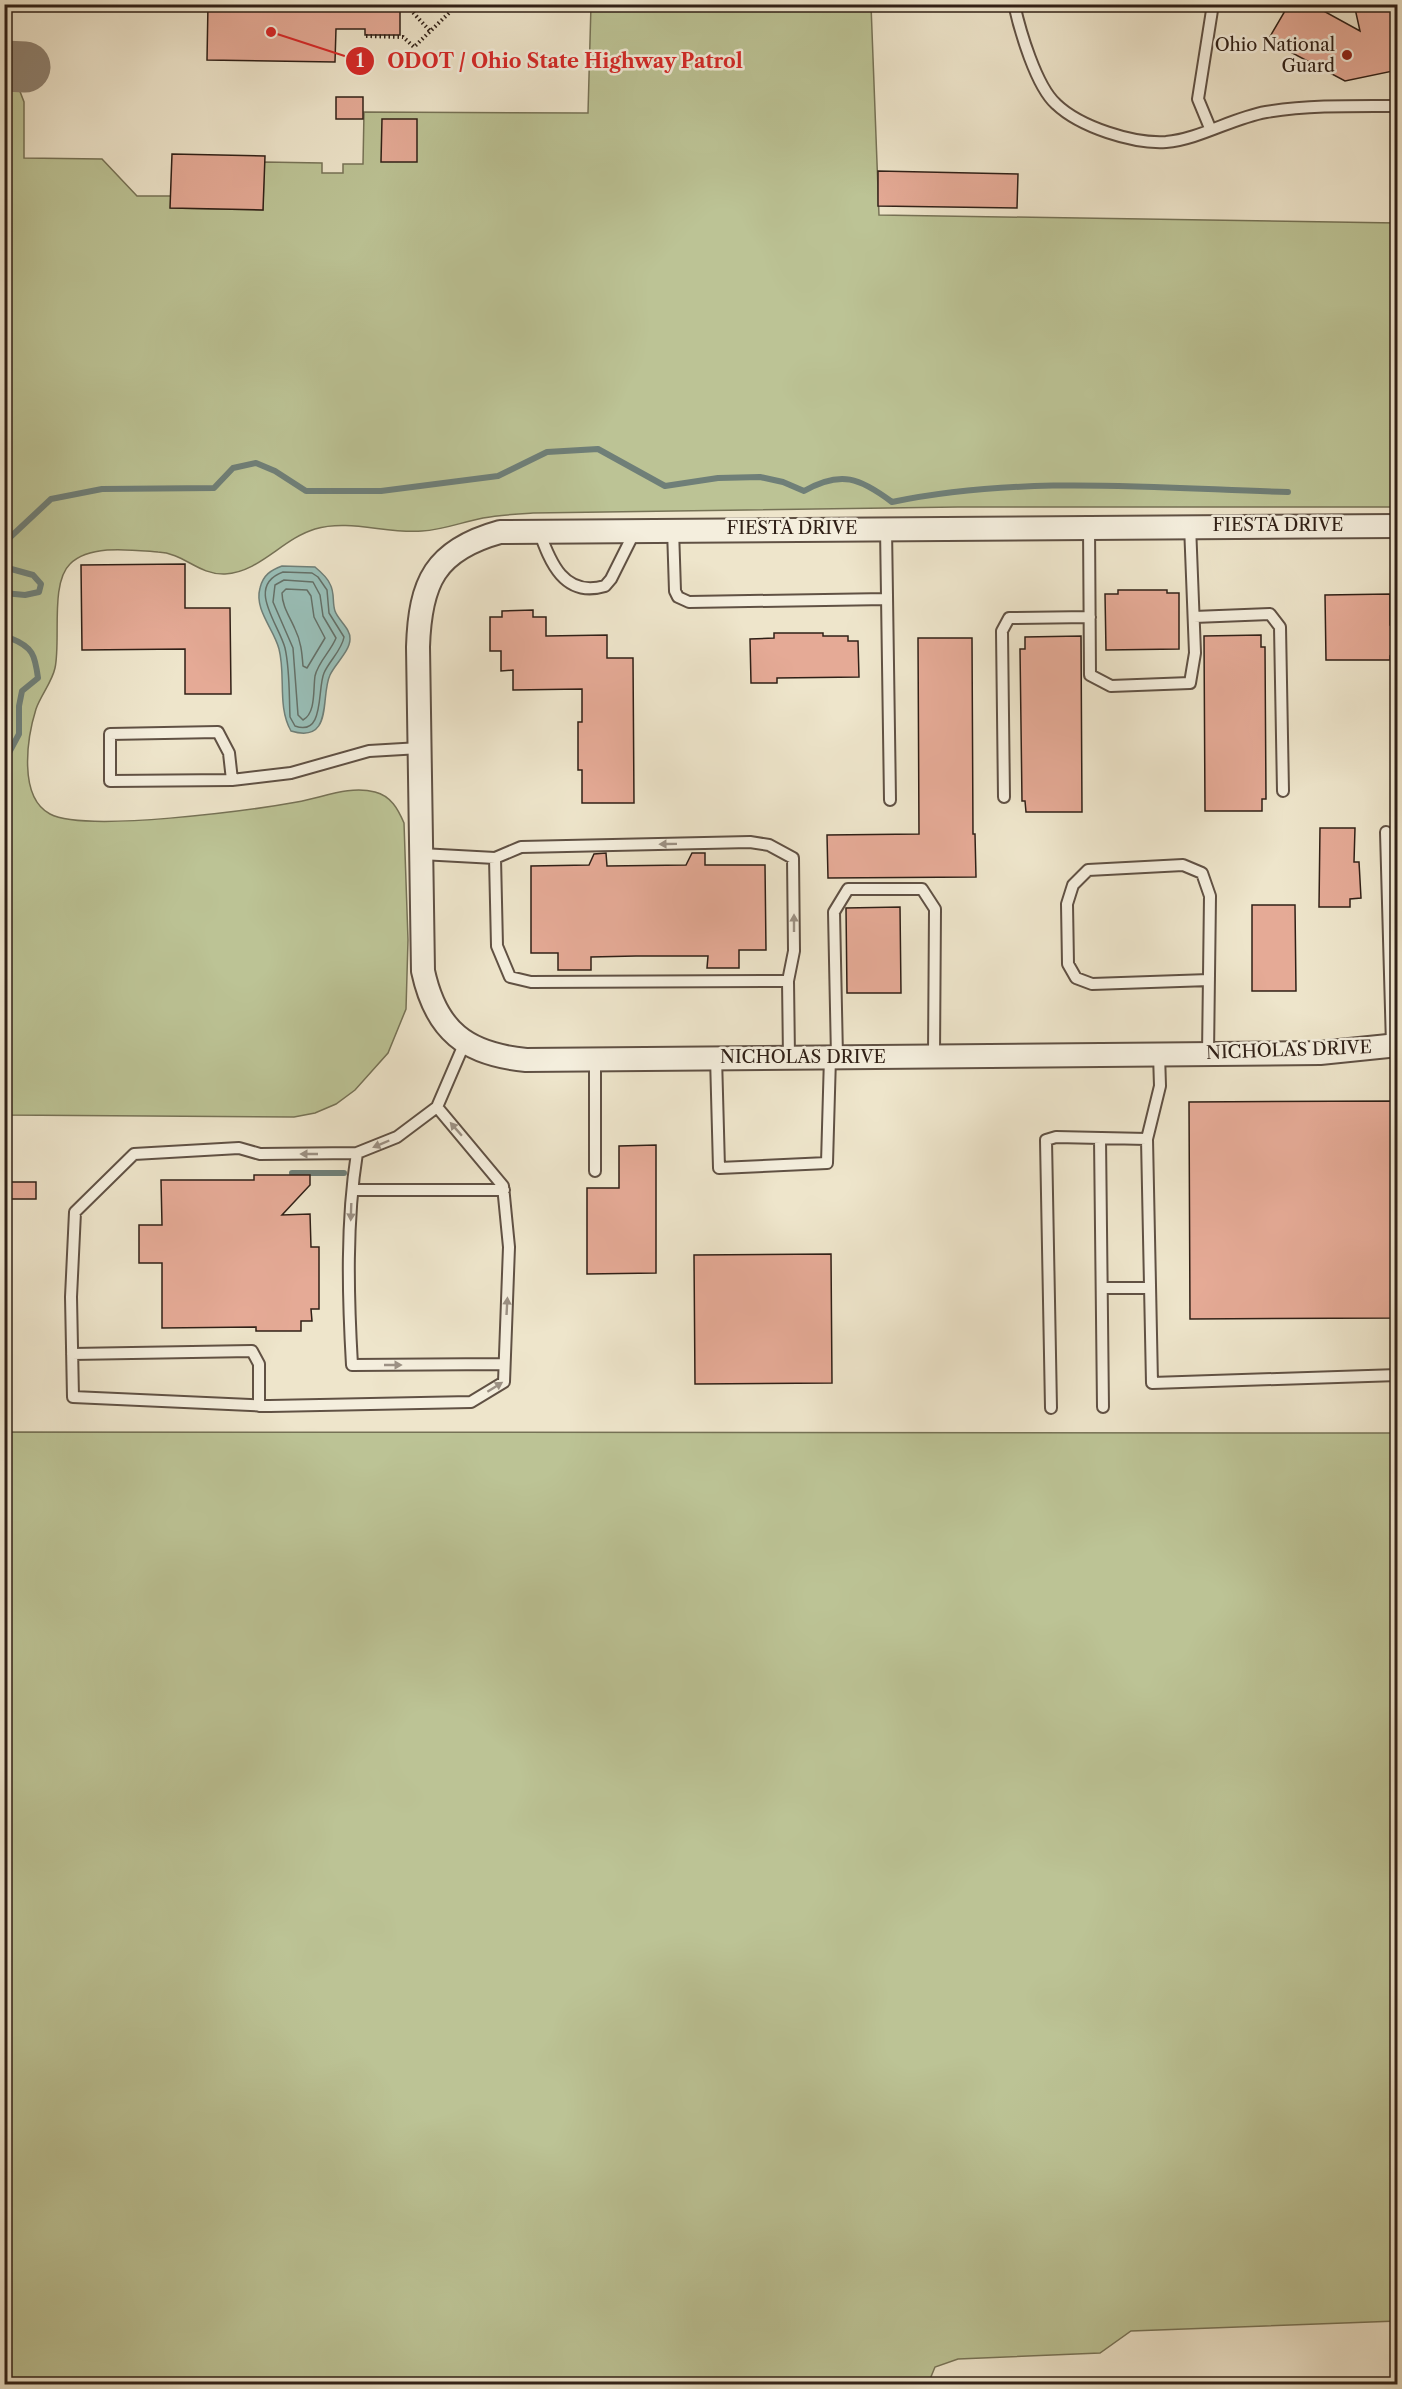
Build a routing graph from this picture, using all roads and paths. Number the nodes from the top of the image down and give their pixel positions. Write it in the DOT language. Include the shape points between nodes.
graph roads {
  1 [pos="453,4"];
  2 [pos="1014,4"];
  3 [pos="1213,4"];
  4 [pos="407,6"];
  5 [pos="430,31"];
  6 [pos="366,36"];
  7 [pos="1398,106"];
  8 [pos="1210,128"];
  9 [pos="1190,525"];
  10 [pos="1089,526"];
  11 [pos="1398,526"];
  12 [pos="886,527"];
  13 [pos="636,529"];
  14 [pos="673,529"];
  15 [pos="539,530"];
  16 [pos="887,598"];
  17 [pos="1090,616"];
  18 [pos="1194,616"];
  19 [pos="420,748"];
  20 [pos="232,780"];
  21 [pos="1283,791"];
  22 [pos="1004,797"];
  23 [pos="890,800"];
  24 [pos="420,804"];
  25 [pos="1386,832"];
  26 [pos="421,854"];
  27 [pos="495,858"];
  28 [pos="1209,980"];
  29 [pos="788,981"];
  30 [pos="465,1042"];
  31 [pos="1395,1045"];
  32 [pos="1159,1054"];
  33 [pos="1208,1054"];
  34 [pos="934,1056"];
  35 [pos="716,1057"];
  36 [pos="789,1057"];
  37 [pos="834,1057"];
  38 [pos="595,1059"];
  39 [pos="437,1107"];
  40 [pos="1100,1138"];
  41 [pos="1147,1139"];
  42 [pos="357,1154"];
  43 [pos="595,1171"];
  44 [pos="352,1190"];
  45 [pos="504,1190"];
  46 [pos="1102,1288"];
  47 [pos="1150,1288"];
  48 [pos="72,1354"];
  49 [pos="504,1365"];
  50 [pos="1398,1375"];
  51 [pos="259,1406"];
  52 [pos="1103,1407"];
  53 [pos="1051,1408"];
  1 -- 5 [label="path"];
  2 -- 8 [label="lane" via="1032,63 1055,104 1089,125 1130,140 1166,142"];
  3 -- 8 [label="lane" via="1198,99"];
  4 -- 5 [label="path"];
  5 -- 6 [label="path" via="414,47 403,37"];
  7 -- 8 [label="lane" via="1326,106 1265,112"];
  9 -- 10 [label="street, FIESTA DRIVE"];
  9 -- 11 [label="street, FIESTA DRIVE"];
  9 -- 18 [label="lane"];
  10 -- 12 [label="street, FIESTA DRIVE"];
  10 -- 17 [label="lane"];
  12 -- 14 [label="street, FIESTA DRIVE"];
  12 -- 16 [label="lane"];
  13 -- 14 [label="street, FIESTA DRIVE"];
  13 -- 15 [label="street, FIESTA DRIVE"];
  13 -- 15 [label="lane" via="611,579 605,586 587,589 563,579 551,564"];
  14 -- 16 [label="lane" via="675,591 689,602"];
  15 -- 19 [label="street, FIESTA DRIVE" via="500,532 478,538 457,548 430,581 421,602 419,624"];
  16 -- 23 [label="lane"];
  17 -- 18 [label="lane" via="1090,675 1111,686 1190,683 1196,653"];
  17 -- 22 [label="lane" via="1009,618 1002,631"];
  18 -- 21 [label="lane" via="1270,614 1280,627"];
  19 -- 20 [label="lane" via="369,751 291,774"];
  19 -- 24 [label="street, FIESTA DRIVE"];
  20 -- 20 [label="lane" via="110,781 111,734 218,732 229,753"];
  24 -- 26 [label="street, NICHOLAS DRIVE"];
  25 -- 31 [label="lane"];
  26 -- 27 [label="lane"];
  26 -- 30 [label="street, NICHOLAS DRIVE" via="423,971 435,1011"];
  27 -- 29 [label="lane" via="497,946 510,977 531,982"];
  29 -- 27 [label="lane, one-way" via="794,951 794,858 769,845 750,842 521,847"];
  28 -- 28 [label="lane" via="1210,896 1202,873 1183,865 1088,870 1073,885 1067,904 1068,964 1076,978 1092,984"];
  28 -- 33 [label="lane"];
  29 -- 36 [label="lane"];
  30 -- 38 [label="street, NICHOLAS DRIVE" via="480,1052 502,1058"];
  30 -- 39 [label="lane"];
  31 -- 33 [label="street, NICHOLAS DRIVE" via="1320,1053"];
  32 -- 33 [label="street, NICHOLAS DRIVE"];
  32 -- 34 [label="street, NICHOLAS DRIVE"];
  32 -- 41 [label="lane" via="1160,1086"];
  34 -- 37 [label="street, NICHOLAS DRIVE"];
  34 -- 37 [label="lane" via="935,909 922,889 848,889 834,912"];
  35 -- 36 [label="street, NICHOLAS DRIVE"];
  35 -- 37 [label="lane" via="718,1168 827,1163"];
  35 -- 38 [label="street, NICHOLAS DRIVE"];
  36 -- 37 [label="street, NICHOLAS DRIVE"];
  38 -- 43 [label="lane"];
  39 -- 42 [label="lane, one-way" via="397,1137"];
  45 -- 39 [label="lane, one-way"];
  40 -- 41 [label="lane"];
  40 -- 46 [label="lane"];
  40 -- 53 [label="lane" via="1046,1140"];
  41 -- 47 [label="lane"];
  42 -- 44 [label="lane"];
  42 -- 48 [label="lane, one-way" via="260,1154 239,1148 134,1154 75,1212"];
  44 -- 45 [label="lane"];
  44 -- 49 [label="lane, one-way" via="352,1365"];
  49 -- 45 [label="lane, one-way" via="509,1247"];
  46 -- 47 [label="lane"];
  46 -- 52 [label="lane"];
  47 -- 50 [label="lane" via="1152,1383"];
  48 -- 51 [label="lane" via="73,1397"];
  48 -- 51 [label="lane" via="252,1351 259,1364"];
  51 -- 49 [label="lane, one-way" via="471,1402 504,1382"];
}
